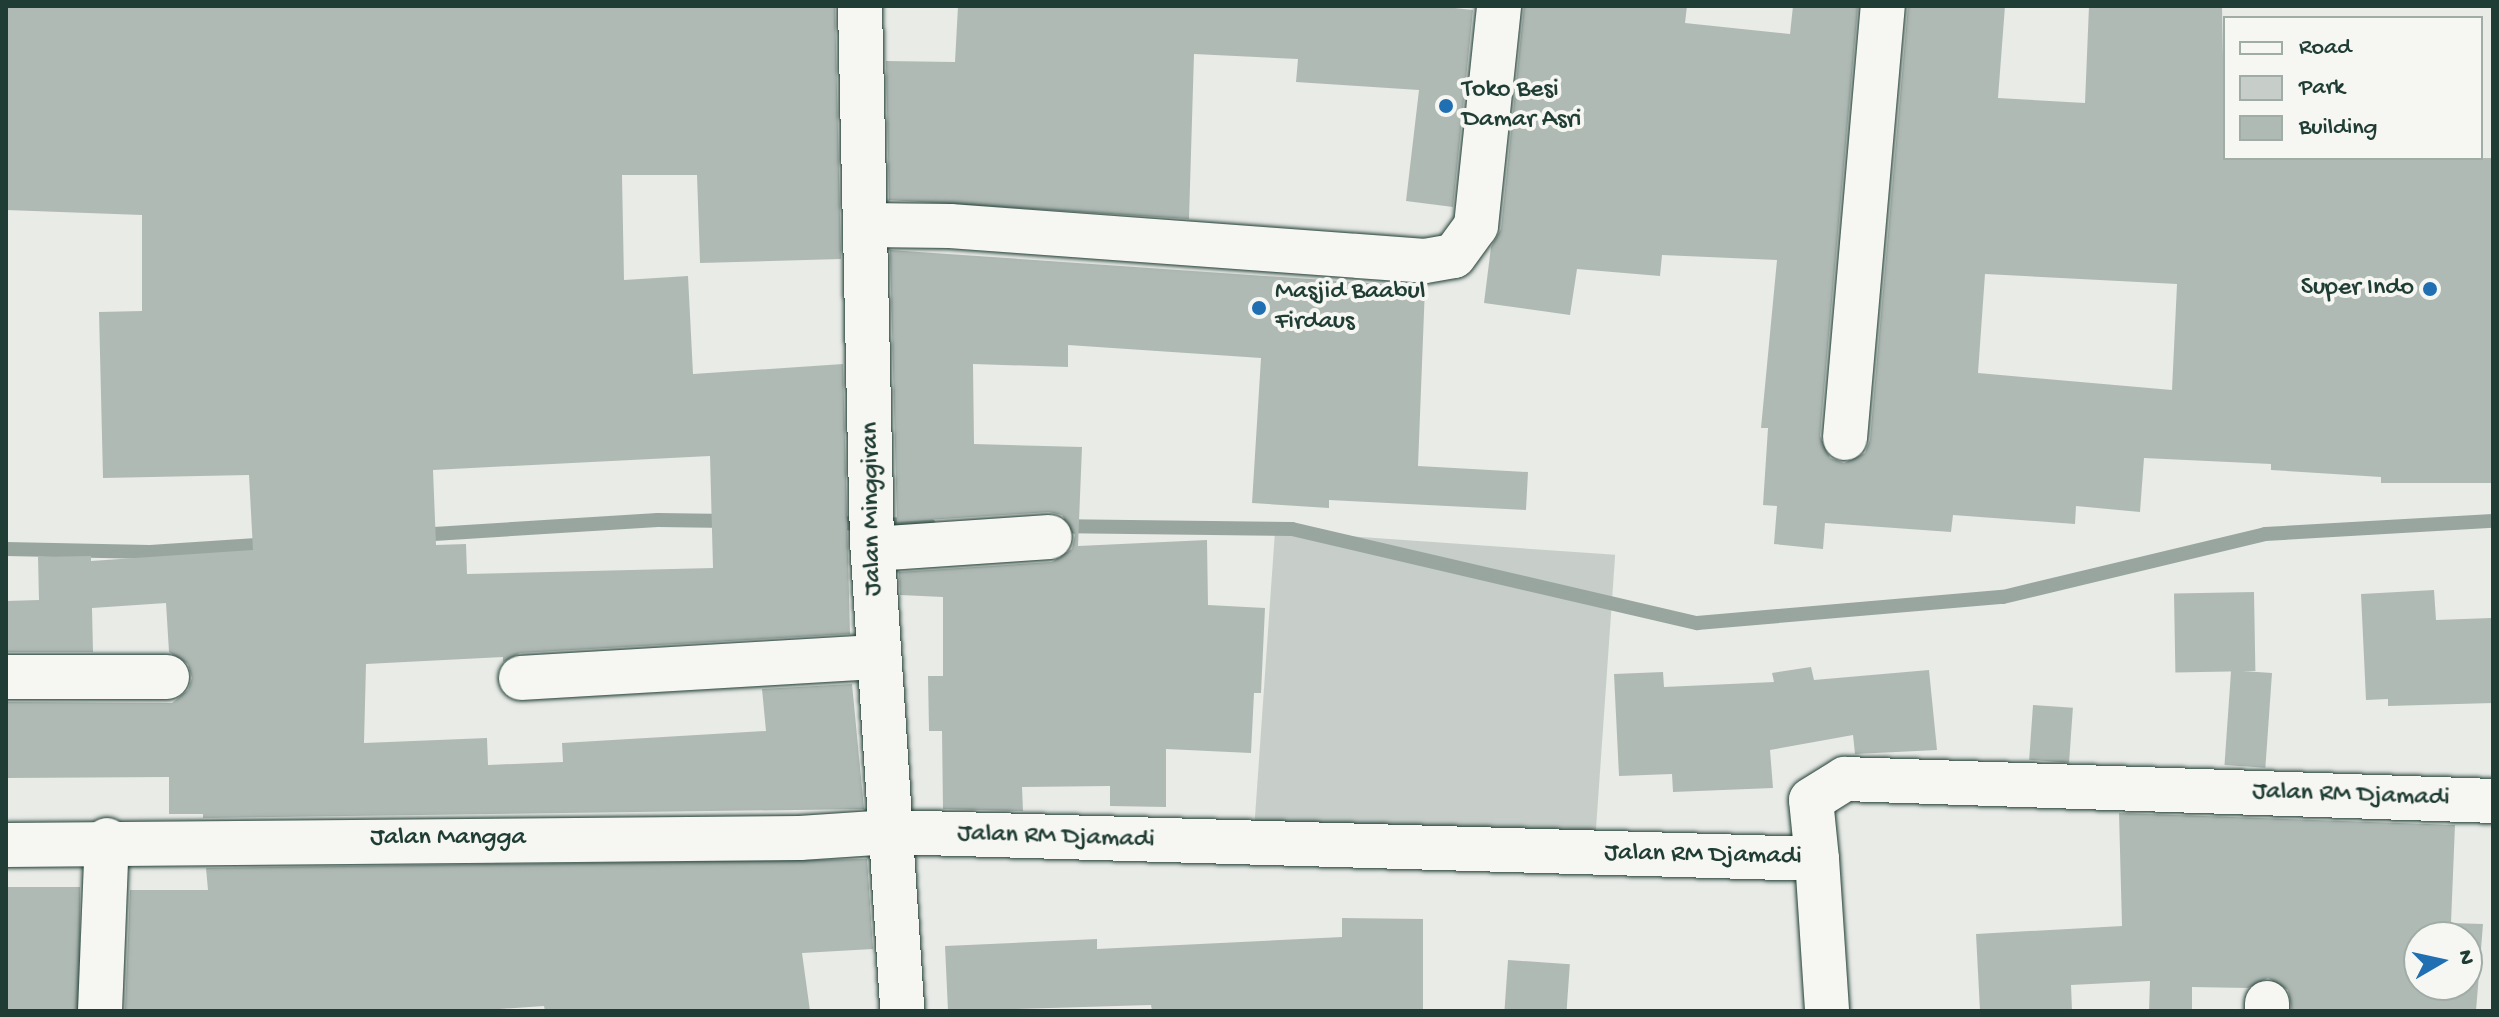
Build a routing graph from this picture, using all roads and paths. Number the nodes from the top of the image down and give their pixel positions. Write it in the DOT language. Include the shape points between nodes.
graph roads {
  1 [pos="860,6"];
  2 [pos="1499,6"];
  3 [pos="1883,6"];
  4 [pos="866,225"];
  5 [pos="1845,438"];
  6 [pos="873,531"];
  7 [pos="1050,537"];
  8 [pos="878,657"];
  9 [pos="6,677"];
  10 [pos="167,677"];
  11 [pos="521,678"];
  12 [pos="2493,801"];
  13 [pos="890,832"];
  14 [pos="107,840"];
  15 [pos="6,845"];
  16 [pos="1817,859"];
  17 [pos="100,1011"];
  18 [pos="902,1011"];
  19 [pos="1827,1011"];
  1 -- 4 [label="street, Jalan Minggiran"];
  2 -- 4 [label="street" via="1476,226 1454,256 1425,261 950,226"];
  3 -- 5 [label="street"];
  4 -- 6 [label="street, Jalan Minggiran"];
  6 -- 7 [label="street"];
  6 -- 8 [label="street, Jalan Minggiran"];
  8 -- 11 [label="street"];
  8 -- 13 [label="street, Jalan Minggiran"];
  9 -- 10 [label="street"];
  12 -- 16 [label="street, Jalan RM Djamadi" via="1845,779 1811,800"];
  13 -- 14 [label="street, Jalan Mangga" via="784,839"];
  13 -- 16 [label="street, Jalan RM Djamadi"];
  13 -- 18 [label="street, Jalan Minggiran"];
  14 -- 15 [label="street, Jalan Mangga"];
  14 -- 17 [label="street"];
  16 -- 19 [label="street"];
}
